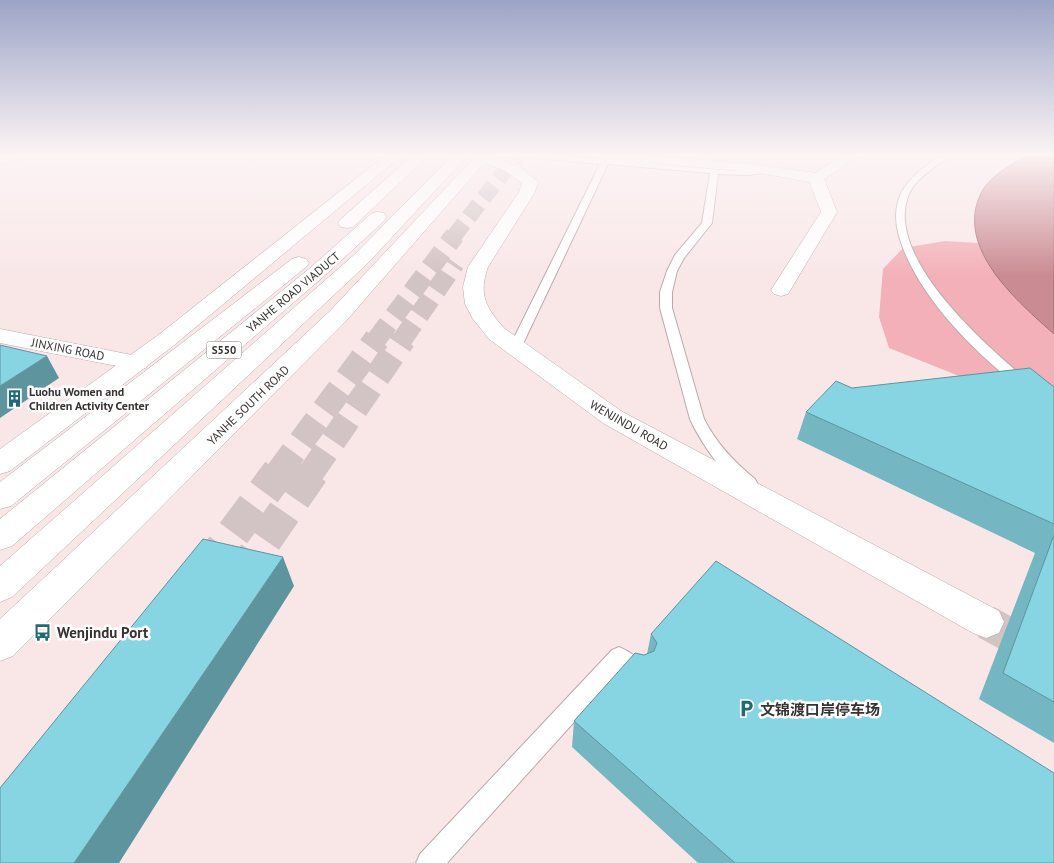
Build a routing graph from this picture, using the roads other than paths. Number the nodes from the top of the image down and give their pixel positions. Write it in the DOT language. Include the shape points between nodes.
graph roads {
  1 [pos="346,195"];
  2 [pos="378,195"];
  3 [pos="401,195"];
  4 [pos="430,195"];
  5 [pos="440,195"];
  6 [pos="525,195"];
  7 [pos="585,195"];
  8 [pos="708,195"];
  9 [pos="823,195"];
  10 [pos="905,195"];
  11 [pos="781,290"];
  12 [pos="0,336"];
  13 [pos="515,348"];
  14 [pos="137,362"];
  15 [pos="1054,409"];
  16 [pos="0,464"];
  17 [pos="0,498"];
  18 [pos="781,510"];
  19 [pos="0,537"];
  20 [pos="0,587"];
  21 [pos="986,622"];
  22 [pos="0,644"];
  23 [pos="637,672"];
  24 [pos="429,863"];
  1 -- 14 [label="main road"];
  2 -- 17 [label="main road, YANHE ROAD VIADUCT / S550" via="204,339"];
  3 -- 19 [label="main road, YANHE ROAD VIADUCT / S550" via="316,273"];
  4 -- 20 [label="main road"];
  5 -- 22 [label="main road, YANHE SOUTH ROAD" via="338,316"];
  6 -- 13 [label="main road, WENJINDU ROAD" via="473,279 475,303 482,317"];
  7 -- 13 [label="lane"];
  8 -- 18 [label="lane" via="707,223 679,257 672,271 666,292 666,308 702,431 733,470"];
  9 -- 11 [label="main road" via="829,212"];
  10 -- 15 [label="lane" via="900,214 903,238 936,299 964,332"];
  12 -- 14 [label="main road, JINXING ROAD"];
  13 -- 18 [label="main road, WENJINDU ROAD" via="612,417"];
  14 -- 16 [label="main road"];
  18 -- 21 [label="main road, WENJINDU ROAD"];
  23 -- 24 [label="lane" via="619,657"];
}
